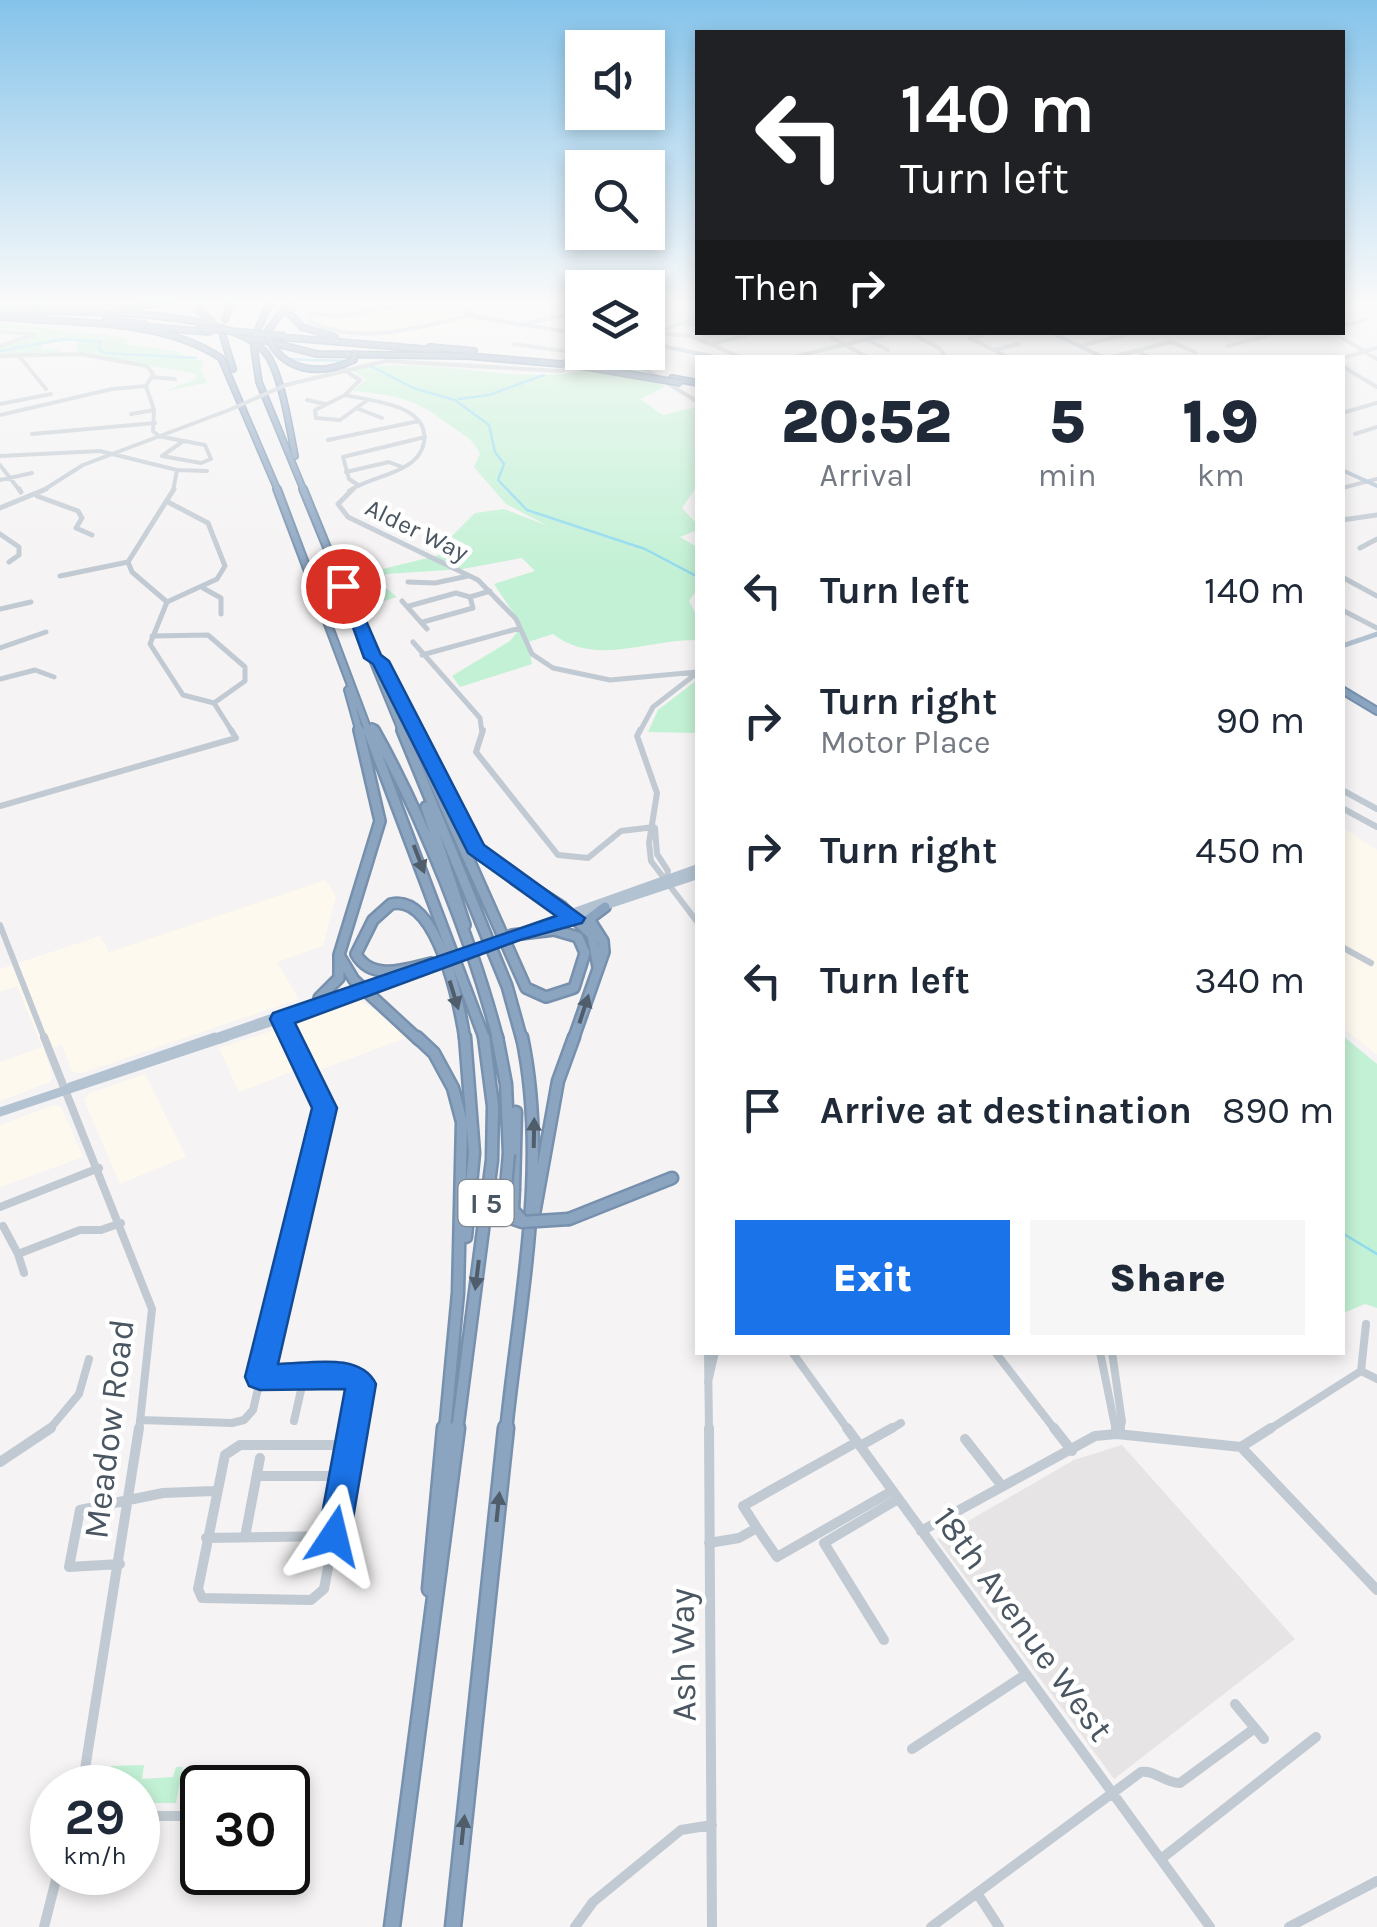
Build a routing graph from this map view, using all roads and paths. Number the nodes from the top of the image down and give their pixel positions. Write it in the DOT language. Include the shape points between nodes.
graph roads {
  1 [pos="48,391"];
  2 [pos="104,391"];
  3 [pos="148,391"];
  4 [pos="237,391"];
  5 [pos="263,391"];
  6 [pos="274,391"];
  7 [pos="277,391"];
  8 [pos="349,391"];
  9 [pos="345,395"];
  10 [pos="57,398"];
  11 [pos="307,400"];
  12 [pos="367,400"];
  13 [pos="1377,403"];
  14 [pos="0,404"];
  15 [pos="326,404"];
  16 [pos="354,408"];
  17 [pos="154,410"];
  18 [pos="1345,412"];
  19 [pos="130,414"];
  20 [pos="0,415"];
  21 [pos="382,418"];
  22 [pos="419,421"];
  23 [pos="154,423"];
  24 [pos="1377,427"];
  25 [pos="32,434"];
  26 [pos="1356,434"];
  27 [pos="162,437"];
  28 [pos="425,437"];
  29 [pos="328,440"];
  30 [pos="182,442"];
  31 [pos="112,456"];
  32 [pos="1,460"];
  33 [pos="402,467"];
  34 [pos="176,470"];
  35 [pos="208,471"];
  36 [pos="1345,471"];
  37 [pos="346,472"];
  38 [pos="32,473"];
  39 [pos="8,478"];
  40 [pos="300,478"];
  41 [pos="0,480"];
  42 [pos="1368,482"];
  43 [pos="1377,482"];
  44 [pos="358,485"];
  45 [pos="1345,487"];
  46 [pos="21,492"];
  47 [pos="36,495"];
  48 [pos="168,502"];
  49 [pos="0,508"];
  50 [pos="1377,515"];
  51 [pos="1345,520"];
  52 [pos="0,534"];
  53 [pos="92,534"];
  54 [pos="1377,539"];
  55 [pos="1360,548"];
  56 [pos="9,562"];
  57 [pos="128,562"];
  58 [pos="470,575"];
  59 [pos="60,576"];
  60 [pos="1345,579"];
  61 [pos="408,582"];
  62 [pos="455,586"];
  63 [pos="202,588"];
  64 [pos="490,591"];
  65 [pos="459,593"];
  66 [pos="1377,596"];
  67 [pos="470,597"];
  68 [pos="402,601"];
  69 [pos="31,602"];
  70 [pos="168,602"];
  71 [pos="409,606"];
  72 [pos="0,608"];
  73 [pos="1345,609"];
  74 [pos="221,614"];
  75 [pos="423,622"];
  76 [pos="427,628"];
  77 [pos="520,628"];
  78 [pos="1377,629"];
  79 [pos="46,632"];
  80 [pos="150,636"];
  81 [pos="413,642"];
  82 [pos="336,644"];
  83 [pos="1345,645"];
  84 [pos="0,648"];
  85 [pos="422,655"];
  86 [pos="373,658"];
  87 [pos="695,672"];
  88 [pos="695,674"];
  89 [pos="54,677"];
  90 [pos="0,680"];
  91 [pos="1345,695"];
  92 [pos="214,703"];
  93 [pos="358,703"];
  94 [pos="1377,714"];
  95 [pos="236,738"];
  96 [pos="418,741"];
  97 [pos="414,766"];
  98 [pos="1345,792"];
  99 [pos="0,806"];
  100 [pos="1377,809"];
  101 [pos="1345,810"];
  102 [pos="654,827"];
  103 [pos="1377,827"];
  104 [pos="695,873"];
  105 [pos="669,882"];
  106 [pos="604,907"];
  107 [pos="571,915"];
  108 [pos="695,919"];
  109 [pos="1,931"];
  110 [pos="512,935"];
  111 [pos="1345,949"];
  112 [pos="339,955"];
  113 [pos="431,963"];
  114 [pos="1371,963"];
  115 [pos="598,967"];
  116 [pos="363,987"];
  117 [pos="319,998"];
  118 [pos="282,1019"];
  119 [pos="66,1089"];
  120 [pos="0,1112"];
  121 [pos="509,1154"];
  122 [pos="98,1168"];
  123 [pos="672,1178"];
  124 [pos="0,1207"];
  125 [pos="121,1222"];
  126 [pos="530,1222"];
  127 [pos="3,1226"];
  128 [pos="18,1254"];
  129 [pos="524,1265"];
  130 [pos="24,1274"];
  131 [pos="458,1293"];
  132 [pos="1366,1324"];
  133 [pos="708,1355"];
  134 [pos="715,1355"];
  135 [pos="794,1355"];
  136 [pos="997,1355"];
  137 [pos="1101,1355"];
  138 [pos="1112,1355"];
  139 [pos="89,1359"];
  140 [pos="1360,1371"];
  141 [pos="260,1377"];
  142 [pos="304,1377"];
  143 [pos="1377,1379"];
  144 [pos="708,1383"];
  145 [pos="140,1420"];
  146 [pos="294,1422"];
  147 [pos="901,1423"];
  148 [pos="1117,1434"];
  149 [pos="965,1439"];
  150 [pos="858,1444"];
  151 [pos="351,1445"];
  152 [pos="1241,1447"];
  153 [pos="1072,1451"];
  154 [pos="260,1458"];
  155 [pos="0,1462"];
  156 [pos="257,1476"];
  157 [pos="345,1476"];
  158 [pos="1002,1486"];
  159 [pos="214,1491"];
  160 [pos="895,1495"];
  161 [pos="131,1499"];
  162 [pos="757,1528"];
  163 [pos="922,1531"];
  164 [pos="334,1536"];
  165 [pos="246,1537"];
  166 [pos="206,1538"];
  167 [pos="709,1542"];
  168 [pos="121,1564"];
  169 [pos="1377,1590"];
  170 [pos="884,1640"];
  171 [pos="1024,1675"];
  172 [pos="1235,1704"];
  173 [pos="418,1722"];
  174 [pos="1255,1728"];
  175 [pos="1316,1737"];
  176 [pos="1264,1739"];
  177 [pos="912,1749"];
  178 [pos="86,1765"];
  179 [pos="1113,1794"];
  180 [pos="712,1825"];
  181 [pos="1161,1859"];
  182 [pos="1377,1881"];
  183 [pos="976,1892"];
  184 [pos="52,1895"];
  185 [pos="44,1927"];
  186 [pos="392,1927"];
  187 [pos="452,1927"];
  188 [pos="575,1927"];
  189 [pos="712,1927"];
  190 [pos="930,1927"];
  191 [pos="999,1927"];
  192 [pos="1210,1927"];
  193 [pos="1288,1927"];
  1 -- 10 [label="street"];
  1 -- 14 [label="street"];
  2 -- 20 [label="street"];
  3 -- 17 [label="street"];
  4 -- 82 [label="highway, I 5"];
  5 -- 40 [label="highway, I 5"];
  6 -- 27 [label="street, bridge"];
  7 -- 40 [label="highway"];
  8 -- 9 [label="street"];
  9 -- 12 [label="street"];
  9 -- 15 [label="street"];
  11 -- 15 [label="street"];
  12 -- 16 [label="street"];
  12 -- 22 [label="street"];
  13 -- 18 [label="street"];
  15 -- 16 [label="street" via="314,412 318,420 330,422"];
  16 -- 21 [label="street"];
  17 -- 19 [label="street"];
  17 -- 23 [label="street"];
  22 -- 28 [label="street"];
  22 -- 29 [label="street"];
  23 -- 25 [label="street"];
  23 -- 27 [label="street"];
  24 -- 26 [label="street"];
  27 -- 30 [label="street"];
  27 -- 31 [label="street"];
  28 -- 33 [label="street, Alder Way" via="420,454"];
  28 -- 37 [label="street" via="354,452 343,457"];
  30 -- 30 [label="street" via="162,455 190,462 211,457 206,445"];
  31 -- 32 [label="street" via="100,451"];
  31 -- 34 [label="street"];
  31 -- 47 [label="street" via="83,464"];
  32 -- 39 [label="street"];
  33 -- 37 [label="street" via="389,462"];
  33 -- 44 [label="street, Alder Way"];
  34 -- 35 [label="street"];
  34 -- 48 [label="street"];
  36 -- 42 [label="main road"];
  37 -- 44 [label="street"];
  38 -- 39 [label="street"];
  39 -- 41 [label="street"];
  39 -- 46 [label="street"];
  40 -- 86 [label="highway, I 5"];
  42 -- 43 [label="main road"];
  42 -- 45 [label="street"];
  44 -- 58 [label="street, Alder Way" via="341,498 341,511"];
  47 -- 49 [label="street"];
  47 -- 53 [label="street" via="78,511 76,528"];
  48 -- 57 [label="street"];
  48 -- 63 [label="street" via="211,521 225,566"];
  50 -- 51 [label="street"];
  52 -- 56 [label="street" via="19,548"];
  54 -- 55 [label="street"];
  57 -- 59 [label="street"];
  57 -- 70 [label="street"];
  58 -- 61 [label="street"];
  58 -- 64 [label="street, Alder Way"];
  60 -- 66 [label="street"];
  62 -- 65 [label="street"];
  63 -- 70 [label="street"];
  63 -- 74 [label="street" via="221,598"];
  64 -- 67 [label="street"];
  64 -- 77 [label="street, Alder Way"];
  65 -- 67 [label="street"];
  65 -- 71 [label="street"];
  67 -- 75 [label="street" via="473,608"];
  68 -- 71 [label="street"];
  69 -- 72 [label="street"];
  70 -- 80 [label="street"];
  71 -- 75 [label="street"];
  73 -- 78 [label="street"];
  75 -- 76 [label="street"];
  77 -- 85 [label="street"];
  77 -- 87 [label="street, Alder Way" via="536,658 568,673 622,680"];
  78 -- 83 [label="main road"];
  79 -- 84 [label="street"];
  80 -- 92 [label="street" via="183,695"];
  80 -- 92 [label="street" via="208,635 245,667 244,681"];
  81 -- 85 [label="street"];
  82 -- 93 [label="highway, I 5"];
  82 -- 112 [label="highway" via="380,810"];
  85 -- 102 [label="street" via="480,718 476,752 558,854 588,858 621,831"];
  86 -- 96 [label="highway"];
  86 -- 97 [label="highway, I 5"];
  88 -- 102 [label="street" via="638,728 657,793"];
  89 -- 90 [label="street" via="36,670"];
  91 -- 94 [label="highway"];
  92 -- 95 [label="street"];
  93 -- 121 [label="highway" via="415,813 490,1002 510,1084"];
  93 -- 173 [label="highway, I 5, one-way" via="471,991 486,1042 493,1106 492,1160"];
  95 -- 99 [label="street"];
  96 -- 107 [label="highway" via="481,855"];
  96 -- 110 [label="highway" via="526,988 546,997 574,988 585,953 578,937 554,930"];
  97 -- 126 [label="highway, bridge" via="506,1033 516,1107 513,1210"];
  129 -- 97 [label="highway, I 5, one-way" via="534,1136 526,1049 502,974"];
  98 -- 100 [label="street"];
  101 -- 103 [label="street"];
  102 -- 105 [label="street" via="651,861"];
  104 -- 105 [label="main road"];
  105 -- 106 [label="main road"];
  105 -- 107 [label="main road"];
  105 -- 108 [label="street"];
  106 -- 107 [label="main road"];
  106 -- 115 [label="highway" via="589,919 602,941"];
  107 -- 110 [label="main road"];
  107 -- 115 [label="highway" via="596,942"];
  109 -- 119 [label="street, Meadow Road"];
  110 -- 113 [label="main road, bridge"];
  111 -- 114 [label="street"];
  112 -- 116 [label="highway"];
  112 -- 117 [label="highway" via="337,983"];
  113 -- 116 [label="main road"];
  113 -- 131 [label="highway, one-way" via="375,970 358,961 356,949 378,910 415,905 454,990 477,1103"];
  129 -- 115 [label="highway, one-way" via="558,1081"];
  116 -- 117 [label="main road"];
  116 -- 118 [label="main road"];
  116 -- 131 [label="highway" via="420,1038 453,1088 465,1150"];
  117 -- 119 [label="main road"];
  118 -- 119 [label="main road"];
  118 -- 141 [label="street" via="324,1108"];
  119 -- 120 [label="main road"];
  119 -- 122 [label="street, Meadow Road"];
  121 -- 126 [label="highway, bridge" via="505,1213"];
  122 -- 124 [label="street"];
  122 -- 125 [label="street, Meadow Road"];
  123 -- 126 [label="highway, bridge" via="569,1219"];
  125 -- 128 [label="street"];
  125 -- 145 [label="street, Meadow Road" via="152,1309"];
  127 -- 128 [label="street"];
  128 -- 130 [label="street"];
  187 -- 129 [label="highway, I 5, one-way"];
  131 -- 173 [label="highway"];
  132 -- 140 [label="street"];
  133 -- 144 [label="street, Ash Way"];
  134 -- 144 [label="street, Ash Way"];
  135 -- 150 [label="street, 18th Avenue West"];
  136 -- 153 [label="street"];
  137 -- 148 [label="street"];
  138 -- 148 [label="street" via="1122,1422"];
  139 -- 155 [label="street" via="87,1385 76,1404"];
  140 -- 143 [label="street"];
  140 -- 152 [label="street"];
  141 -- 142 [label="street"];
  141 -- 145 [label="street" via="244,1420"];
  142 -- 146 [label="street"];
  142 -- 151 [label="street" via="356,1378 361,1388"];
  144 -- 167 [label="street, Ash Way"];
  145 -- 161 [label="street, Meadow Road"];
  147 -- 150 [label="street"];
  148 -- 152 [label="street"];
  148 -- 153 [label="street" via="1095,1436"];
  149 -- 158 [label="street"];
  150 -- 160 [label="street, 18th Avenue West"];
  150 -- 162 [label="street" via="743,1506"];
  151 -- 157 [label="street"];
  151 -- 159 [label="street" via="234,1448 224,1454"];
  152 -- 169 [label="street"];
  153 -- 158 [label="street"];
  154 -- 156 [label="street"];
  156 -- 157 [label="street"];
  156 -- 165 [label="street"];
  157 -- 164 [label="street"];
  158 -- 163 [label="street"];
  159 -- 161 [label="street"];
  159 -- 166 [label="street"];
  160 -- 162 [label="street" via="777,1557"];
  160 -- 163 [label="street, 18th Avenue West"];
  160 -- 170 [label="street" via="824,1542"];
  161 -- 168 [label="street, Meadow Road"];
  161 -- 168 [label="street" via="80,1510 67,1562 76,1570"];
  162 -- 167 [label="street"];
  163 -- 171 [label="street, 18th Avenue West"];
  164 -- 165 [label="street"];
  164 -- 166 [label="street" via="319,1596 208,1600 200,1594"];
  165 -- 166 [label="street"];
  167 -- 180 [label="street, Ash Way"];
  168 -- 178 [label="street, Meadow Road"];
  171 -- 177 [label="street"];
  171 -- 179 [label="street, 18th Avenue West"];
  172 -- 174 [label="street"];
  173 -- 186 [label="highway, I 5"];
  174 -- 176 [label="street"];
  174 -- 179 [label="street" via="1180,1783 1146,1770"];
  175 -- 181 [label="street"];
  179 -- 181 [label="street, 18th Avenue West"];
  179 -- 183 [label="street"];
  180 -- 188 [label="street" via="681,1830 669,1848 586,1908"];
  180 -- 189 [label="street, Ash Way"];
  181 -- 192 [label="street, 18th Avenue West"];
  182 -- 193 [label="street"];
  183 -- 190 [label="street"];
  183 -- 191 [label="street"];
  184 -- 185 [label="street"];
}
